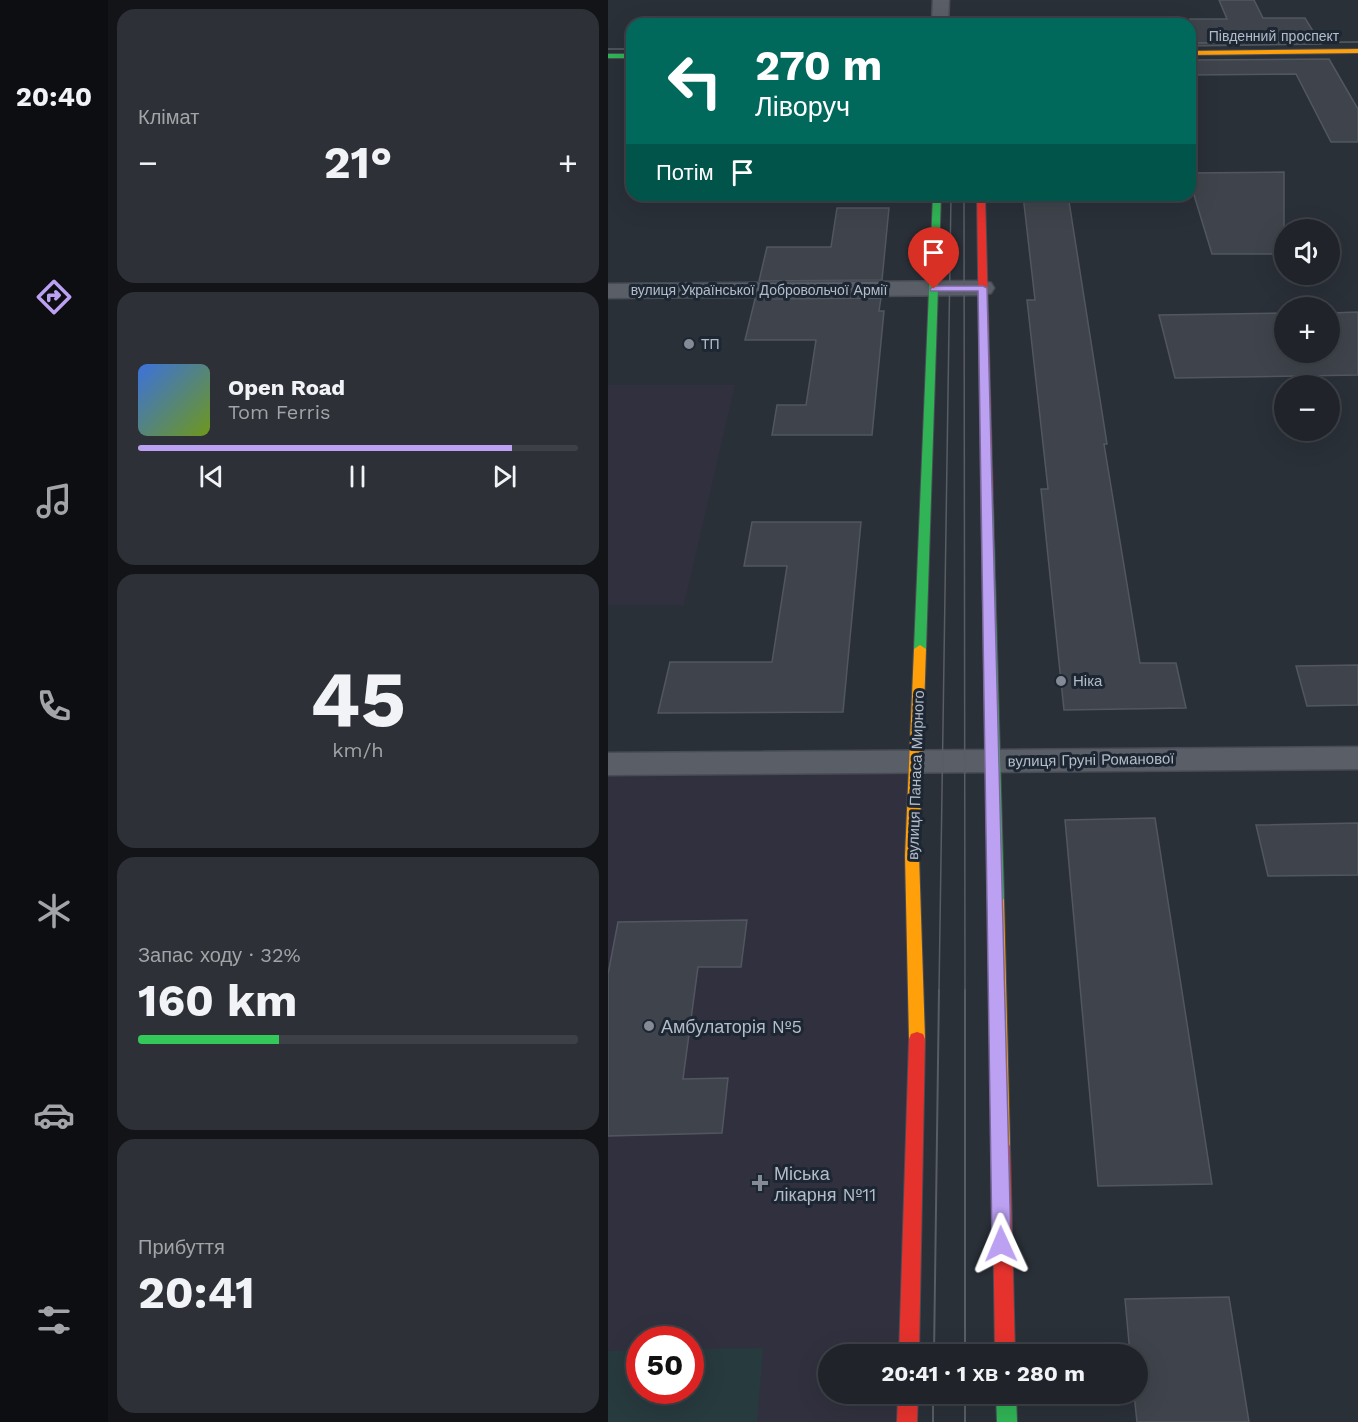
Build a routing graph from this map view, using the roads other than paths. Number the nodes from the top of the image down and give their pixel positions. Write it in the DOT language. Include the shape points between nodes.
graph roads {
  1 [pos="941,0"];
  2 [pos="940,18"];
  3 [pos="1358,38"];
  4 [pos="1196,39"];
  5 [pos="1358,51"];
  6 [pos="1196,53"];
  7 [pos="608,56"];
  8 [pos="626,56"];
  9 [pos="937,201"];
  10 [pos="981,201"];
  11 [pos="983,288"];
  12 [pos="934,289"];
  13 [pos="608,291"];
  14 [pos="1358,758"];
  15 [pos="916,762"];
  16 [pos="992,762"];
  17 [pos="608,764"];
  18 [pos="909,1344"];
  19 [pos="1005,1344"];
  20 [pos="908,1404"];
  21 [pos="1006,1404"];
  22 [pos="907,1422"];
  23 [pos="1007,1422"];
  1 -- 2 [label="street"];
  3 -- 4 [label="main road, Південний проспект"];
  5 -- 6 [label="main road, Південний проспект"];
  7 -- 8 [label="main road"];
  9 -- 12 [label="main road, вулиця Панаса Мирного"];
  10 -- 11 [label="main road"];
  11 -- 12 [label="street, вулиця Української Добровольчої Армії"];
  11 -- 16 [label="main road"];
  12 -- 13 [label="street, вулиця Української Добровольчої Армії"];
  12 -- 15 [label="main road, вулиця Панаса Мирного"];
  14 -- 16 [label="street, вулиця Груні Романової"];
  15 -- 16 [label="street, вулиця Груні Романової"];
  15 -- 17 [label="street, вулиця Груні Романової"];
  15 -- 18 [label="main road, вулиця Панаса Мирного" via="912,856 917,1026"];
  16 -- 19 [label="main road"];
  20 -- 22 [label="main road"];
  21 -- 23 [label="main road"];
}
